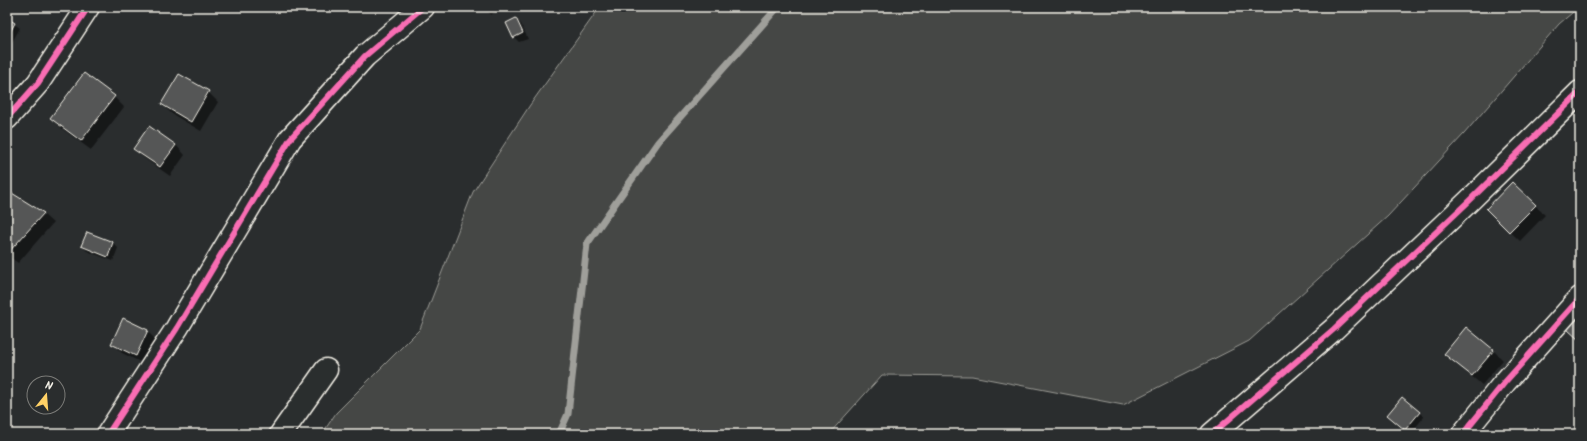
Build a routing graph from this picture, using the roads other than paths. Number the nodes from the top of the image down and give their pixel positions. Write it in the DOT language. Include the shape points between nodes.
graph roads {
  1 [pos="88,7"];
  2 [pos="423,7"];
  3 [pos="1580,92"];
  4 [pos="7,118"];
  5 [pos="1580,298"];
  6 [pos="326,370"];
  7 [pos="108,434"];
  8 [pos="281,434"];
  9 [pos="1212,434"];
  10 [pos="1463,434"];
  1 -- 4 [label="street" via="38,83"];
  2 -- 7 [label="street" via="365,56 290,138 177,328"];
  3 -- 9 [label="street" via="1464,207 1334,329"];
  5 -- 10 [label="street" via="1505,382"];
  6 -- 8 [label="street"];
}
